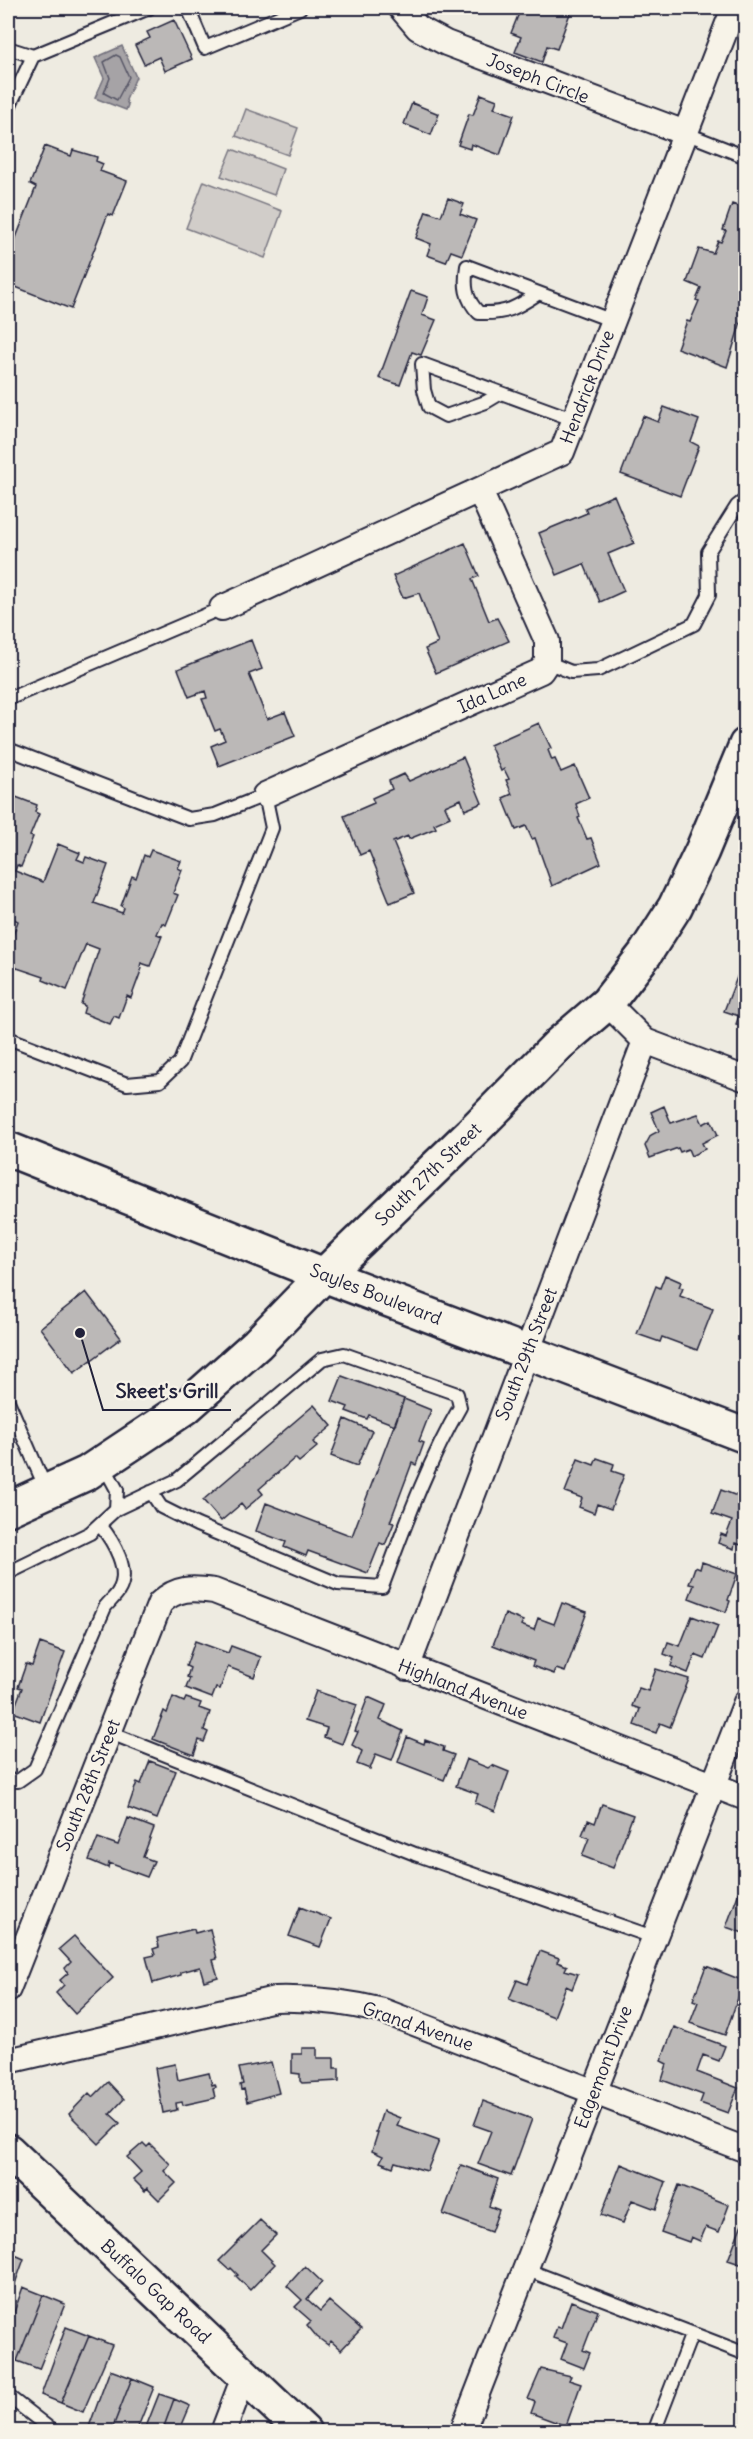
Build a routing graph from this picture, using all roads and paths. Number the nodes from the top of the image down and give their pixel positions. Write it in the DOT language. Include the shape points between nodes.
graph roads {
  1 [pos="149,8"];
  2 [pos="188,8"];
  3 [pos="300,8"];
  4 [pos="401,8"];
  5 [pos="734,8"];
  6 [pos="8,48"];
  7 [pos="33,56"];
  8 [pos="8,109"];
  9 [pos="685,133"];
  10 [pos="746,157"];
  11 [pos="539,293"];
  12 [pos="613,321"];
  13 [pos="501,393"];
  14 [pos="575,420"];
  15 [pos="480,491"];
  16 [pos="746,499"];
  17 [pos="222,608"];
  18 [pos="547,662"];
  19 [pos="8,699"];
  20 [pos="746,745"];
  21 [pos="8,749"];
  22 [pos="265,795"];
  23 [pos="607,1003"];
  24 [pos="8,1038"];
  25 [pos="645,1041"];
  26 [pos="746,1080"];
  27 [pos="8,1149"];
  28 [pos="324,1275"];
  29 [pos="527,1352"];
  30 [pos="8,1401"];
  31 [pos="746,1436"];
  32 [pos="102,1462"];
  33 [pos="47,1490"];
  34 [pos="151,1492"];
  35 [pos="8,1509"];
  36 [pos="116,1509"];
  37 [pos="100,1524"];
  38 [pos="8,1573"];
  39 [pos="179,1590"];
  40 [pos="407,1668"];
  41 [pos="746,1702"];
  42 [pos="108,1732"];
  43 [pos="8,1780"];
  44 [pos="714,1786"];
  45 [pos="746,1798"];
  46 [pos="653,1937"];
  47 [pos="8,1989"];
  48 [pos="8,2061"];
  49 [pos="594,2091"];
  50 [pos="746,2150"];
  51 [pos="8,2151"];
  52 [pos="525,2269"];
  53 [pos="692,2333"];
  54 [pos="746,2354"];
  55 [pos="245,2374"];
  56 [pos="8,2396"];
  57 [pos="54,2432"];
  58 [pos="223,2432"];
  59 [pos="304,2432"];
  60 [pos="462,2432"];
  61 [pos="654,2432"];
  1 -- 7 [label="lane"];
  2 -- 3 [label="lane" via="205,48"];
  4 -- 9 [label="street, Joseph Circle" via="418,28 446,43"];
  5 -- 9 [label="street, Hendrick Drive"];
  6 -- 7 [label="lane"];
  7 -- 8 [label="lane"];
  9 -- 10 [label="lane"];
  9 -- 12 [label="street, Hendrick Drive"];
  11 -- 11 [label="lane" via="498,278 467,266 464,283 470,303 479,313 499,314"];
  11 -- 12 [label="lane"];
  12 -- 14 [label="street, Hendrick Drive"];
  13 -- 13 [label="lane" via="481,386 422,364 429,407 446,416"];
  13 -- 14 [label="lane"];
  14 -- 15 [label="street, Hendrick Drive" via="562,452"];
  15 -- 17 [label="street, Hendrick Drive"];
  15 -- 18 [label="street, Ida Lane" via="547,641"];
  16 -- 18 [label="lane" via="737,506 708,552 709,595 694,624 597,670 571,672"];
  17 -- 19 [label="lane"];
  18 -- 22 [label="street, Ida Lane" via="541,671"];
  20 -- 23 [label="main road, South 27th Street" via="675,907"];
  21 -- 22 [label="lane" via="189,819 215,815"];
  22 -- 24 [label="lane" via="272,828 180,1062 167,1075 160,1081 127,1084"];
  23 -- 25 [label="street"];
  23 -- 28 [label="main road, South 27th Street" via="559,1044"];
  25 -- 26 [label="street"];
  25 -- 29 [label="street, South 29th Street"];
  27 -- 28 [label="main road, Sayles Boulevard"];
  28 -- 29 [label="main road, Sayles Boulevard"];
  28 -- 32 [label="main road, South 27th Street" via="257,1344 184,1408"];
  29 -- 31 [label="main road, Sayles Boulevard"];
  29 -- 40 [label="street, South 29th Street"];
  30 -- 33 [label="lane"];
  32 -- 33 [label="main road, South 27th Street"];
  32 -- 36 [label="lane" via="117,1490"];
  33 -- 35 [label="main road, South 27th Street"];
  34 -- 34 [label="lane" via="177,1480 322,1359 344,1354 457,1394 459,1407 420,1488 382,1587 338,1584 197,1525 161,1507"];
  34 -- 36 [label="lane"];
  36 -- 37 [label="lane"];
  37 -- 38 [label="lane" via="90,1533"];
  37 -- 43 [label="lane" via="114,1543 123,1574 119,1591 105,1607 35,1769 18,1781"];
  39 -- 40 [label="street, Highland Avenue" via="214,1591"];
  39 -- 42 [label="street, South 28th Street" via="160,1603"];
  40 -- 44 [label="street, Highland Avenue"];
  41 -- 44 [label="street, Edgemont Drive"];
  42 -- 46 [label="lane" via="415,1854"];
  42 -- 47 [label="street, South 28th Street"];
  44 -- 45 [label="street, Highland Avenue"];
  44 -- 46 [label="street, Edgemont Drive"];
  46 -- 49 [label="street, Edgemont Drive"];
  48 -- 49 [label="street, Grand Avenue" via="275,2000 309,1998 383,2011"];
  49 -- 50 [label="street, Grand Avenue"];
  49 -- 52 [label="street, Edgemont Drive"];
  51 -- 55 [label="main road, Buffalo Gap Road"];
  52 -- 53 [label="lane"];
  52 -- 60 [label="street, Edgemont Drive"];
  53 -- 54 [label="lane"];
  53 -- 61 [label="lane"];
  55 -- 58 [label="street"];
  55 -- 59 [label="main road, Buffalo Gap Road"];
  56 -- 57 [label="lane"];
}
